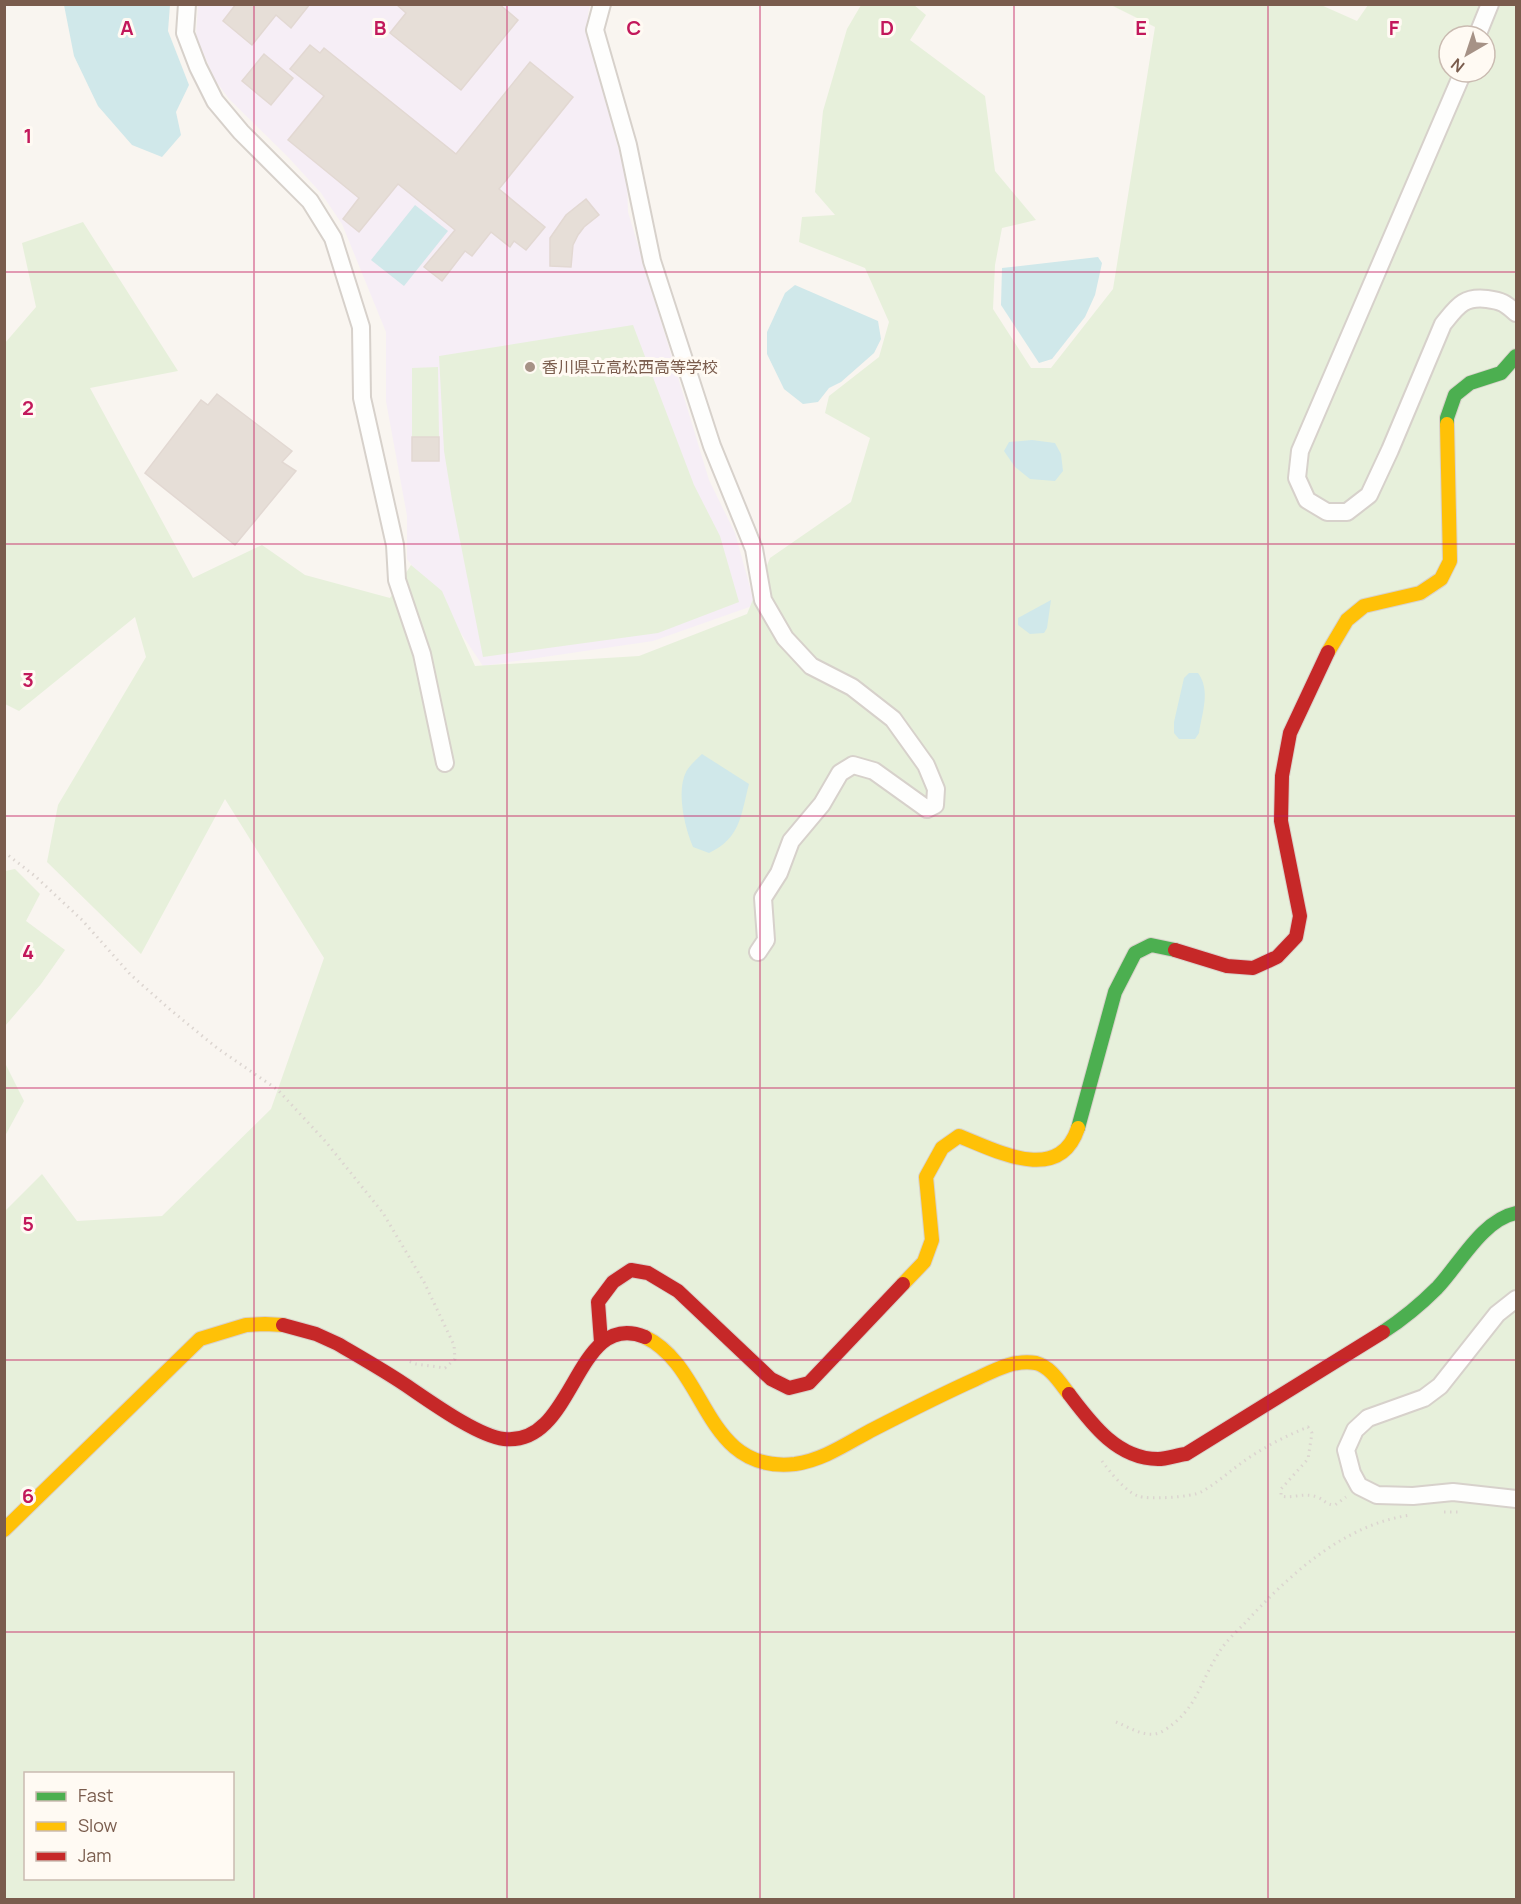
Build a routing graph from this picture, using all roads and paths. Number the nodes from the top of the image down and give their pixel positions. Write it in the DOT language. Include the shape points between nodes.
graph roads {
  1 [pos="188,4"];
  2 [pos="602,4"];
  3 [pos="1490,4"];
  4 [pos="1482,24"];
  5 [pos="1458,84"];
  6 [pos="1516,313"];
  7 [pos="1516,356"];
  8 [pos="445,763"];
  9 [pos="4,852"];
  10 [pos="758,952"];
  11 [pos="1516,1213"];
  12 [pos="1516,1299"];
  13 [pos="601,1342"];
  14 [pos="406,1360"];
  15 [pos="1101,1460"];
  16 [pos="1359,1486"];
  17 [pos="1516,1499"];
  18 [pos="1442,1512"];
  19 [pos="1464,1512"];
  20 [pos="1413,1515"];
  21 [pos="4,1530"];
  22 [pos="1116,1722"];
  1 -- 8 [label="street" via="185,33 215,101 310,201 333,238 362,327 363,398 395,545 397,580 422,654"];
  2 -- 10 [label="street" via="595,30 628,145 652,261 712,446 754,549 764,600 785,638 811,666 852,687 893,719 926,765 936,789 935,805 927,809 874,771 853,765 840,773 822,804 791,841 779,873 763,897 766,940"];
  3 -- 4 [label="street"];
  5 -- 6 [label="street" via="1300,451 1297,478 1307,500 1327,513 1347,512 1368,495 1443,324 1457,307 1473,297 1503,301"];
  7 -- 13 [label="street" via="1501,373 1470,383 1455,395 1447,417 1450,561 1441,579 1420,593 1364,606 1347,621 1290,733 1282,776 1281,821 1300,916 1296,936 1277,957 1253,968 1227,966 1151,945 1135,953 1115,992 1075,1138 1062,1153 1040,1161 1016,1158 959,1136 942,1148 926,1177 932,1240 924,1262 809,1383 789,1388 771,1379 678,1291 648,1273 631,1270 613,1282 598,1302"];
  9 -- 14 [label="path" via="82,920 130,974 167,1007 278,1090 383,1213 424,1282 454,1346 455,1359 445,1368"];
  11 -- 13 [label="street" via="1495,1222 1406,1318 1186,1454 1156,1459 1132,1454 1111,1443 1088,1420 1054,1374 1038,1363 1016,1361 959,1386 822,1458 795,1465 771,1463 752,1458 719,1432 681,1370 645,1335 626,1331"];
  12 -- 16 [label="street" via="1497,1314 1440,1386 1424,1398 1368,1418 1355,1430 1346,1450"];
  13 -- 21 [label="street" via="543,1427 523,1438 505,1439 450,1414 325,1338 278,1324 224,1329 200,1339"];
  15 -- 16 [label="path" via="1112,1476 1137,1496 1173,1497 1198,1493 1250,1457 1308,1428 1312,1433 1308,1459 1281,1489 1281,1496 1318,1497 1335,1505"];
  16 -- 17 [label="street" via="1377,1496 1453,1492"];
  18 -- 19 [label="path"];
  20 -- 22 [label="path" via="1369,1527 1333,1545 1297,1570 1219,1652 1192,1706 1162,1732 1144,1735"];
}
